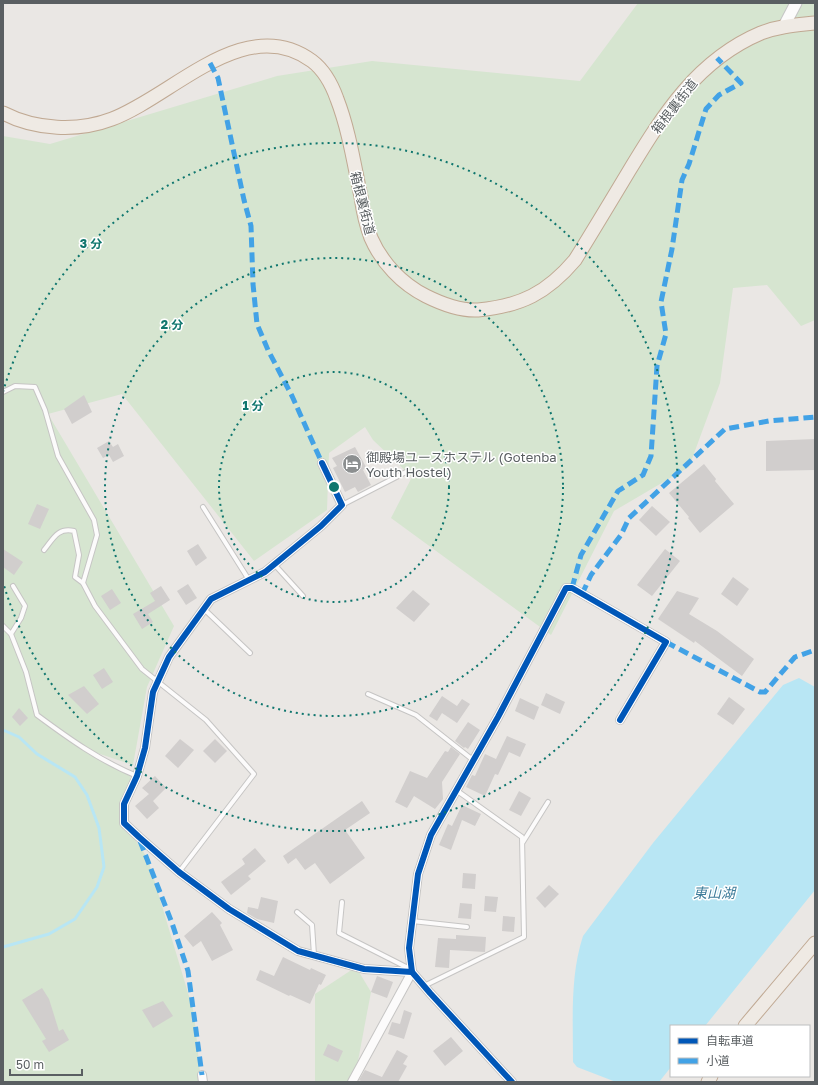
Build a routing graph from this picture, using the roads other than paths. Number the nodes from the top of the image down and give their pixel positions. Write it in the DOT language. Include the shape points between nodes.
graph roads {
  1 [pos="796,3"];
  2 [pos="815,23"];
  3 [pos="784,26"];
  4 [pos="3,114"];
  5 [pos="3,392"];
  6 [pos="322,463"];
  7 [pos="406,472"];
  8 [pos="342,505"];
  9 [pos="203,507"];
  10 [pos="44,550"];
  11 [pos="274,564"];
  12 [pos="249,580"];
  13 [pos="83,583"];
  14 [pos="13,586"];
  15 [pos="303,596"];
  16 [pos="204,609"];
  17 [pos="3,626"];
  18 [pos="11,634"];
  19 [pos="250,653"];
  20 [pos="158,682"];
  21 [pos="368,694"];
  22 [pos="620,720"];
  23 [pos="473,760"];
  24 [pos="137,776"];
  25 [pos="456,790"];
  26 [pos="548,802"];
  27 [pos="522,842"];
  28 [pos="180,872"];
  29 [pos="342,902"];
  30 [pos="297,912"];
  31 [pos="412,920"];
  32 [pos="468,927"];
  33 [pos="815,943"];
  34 [pos="314,955"];
  35 [pos="412,971"];
  36 [pos="424,986"];
  37 [pos="746,1025"];
  38 [pos="352,1082"];
  39 [pos="512,1082"];
  1 -- 3 [label="main road"];
  2 -- 3 [label="highway, 箱根裏街道"];
  3 -- 4 [label="highway, 箱根裏街道" via="739,44 717,58 698,75 650,137 575,260 562,275 548,288 530,298 492,308 472,310 434,300 417,292 386,263 371,237 365,218 345,124 333,88 313,62 299,52 267,45 251,46 210,63 133,109 91,125 71,128 49,127"];
  5 -- 13 [label="lane" via="15,386 34,387 45,410 58,456 94,520 96,535"];
  6 -- 8 [label="street"];
  7 -- 8 [label="lane"];
  8 -- 11 [label="street" via="321,526"];
  9 -- 12 [label="lane"];
  10 -- 13 [label="lane" via="58,532 74,531 79,555 75,577"];
  11 -- 12 [label="street"];
  11 -- 15 [label="lane"];
  12 -- 16 [label="street" via="211,599"];
  13 -- 20 [label="lane" via="95,606 142,669"];
  14 -- 18 [label="lane" via="25,606"];
  16 -- 19 [label="lane"];
  16 -- 20 [label="street" via="169,657"];
  17 -- 18 [label="lane"];
  18 -- 24 [label="lane" via="26,672 36,715 114,766"];
  20 -- 24 [label="street" via="153,692 145,748"];
  20 -- 28 [label="lane" via="206,720 254,774"];
  21 -- 23 [label="lane" via="416,715"];
  22 -- 23 [label="street" via="666,642 572,588 566,588"];
  23 -- 25 [label="street"];
  24 -- 28 [label="street" via="124,804 124,822"];
  25 -- 27 [label="lane" via="522,837"];
  25 -- 31 [label="street" via="431,835 418,874"];
  26 -- 27 [label="lane"];
  27 -- 36 [label="lane" via="524,937"];
  28 -- 34 [label="street" via="229,909 298,951"];
  29 -- 35 [label="lane" via="339,933"];
  30 -- 34 [label="lane" via="312,925"];
  31 -- 32 [label="lane"];
  31 -- 35 [label="street" via="409,948"];
  33 -- 37 [label="highway"];
  34 -- 35 [label="street" via="364,969"];
  35 -- 36 [label="street"];
  35 -- 38 [label="street"];
  36 -- 39 [label="street"];
}
